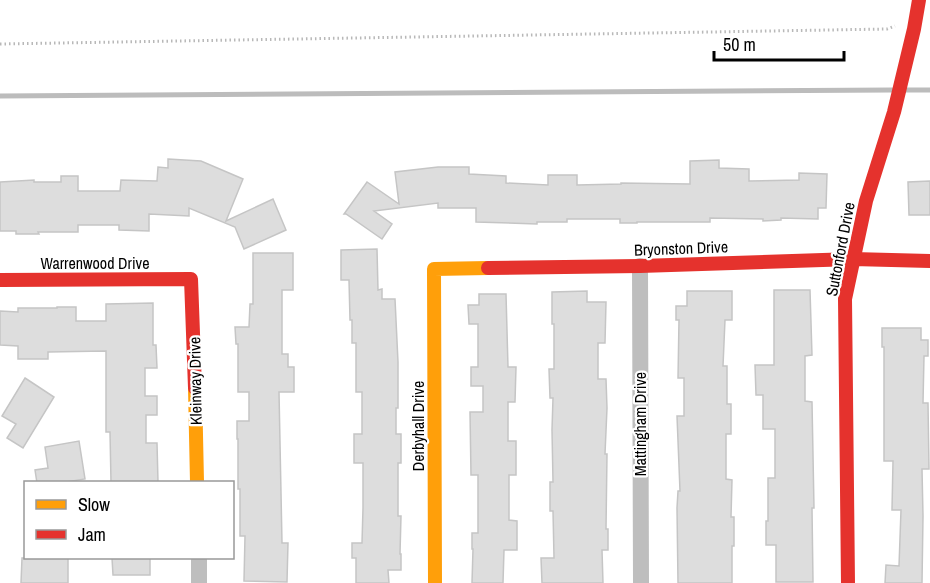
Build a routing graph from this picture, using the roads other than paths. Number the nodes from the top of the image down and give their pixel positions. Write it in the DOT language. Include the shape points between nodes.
graph roads {
  1 [pos="919,0"];
  2 [pos="853,259"];
  3 [pos="930,261"];
  4 [pos="640,266"];
  5 [pos="434,269"];
  6 [pos="191,279"];
  7 [pos="0,280"];
  8 [pos="197,481"];
  9 [pos="199,559"];
  10 [pos="199,583"];
  11 [pos="435,583"];
  12 [pos="641,583"];
  13 [pos="848,583"];
  1 -- 2 [label="street, Suttonford Drive" via="894,112 866,201"];
  2 -- 3 [label="street, Bryonston Drive"];
  2 -- 4 [label="street, Bryonston Drive"];
  2 -- 13 [label="street, Suttonford Drive" via="845,299"];
  4 -- 5 [label="street, Bryonston Drive"];
  4 -- 12 [label="street, Mattingham Drive"];
  5 -- 11 [label="street, Derbyhall Drive"];
  6 -- 7 [label="street, Warrenwood Drive"];
  6 -- 8 [label="street, Kleinway Drive"];
  9 -- 10 [label="street"];
}
